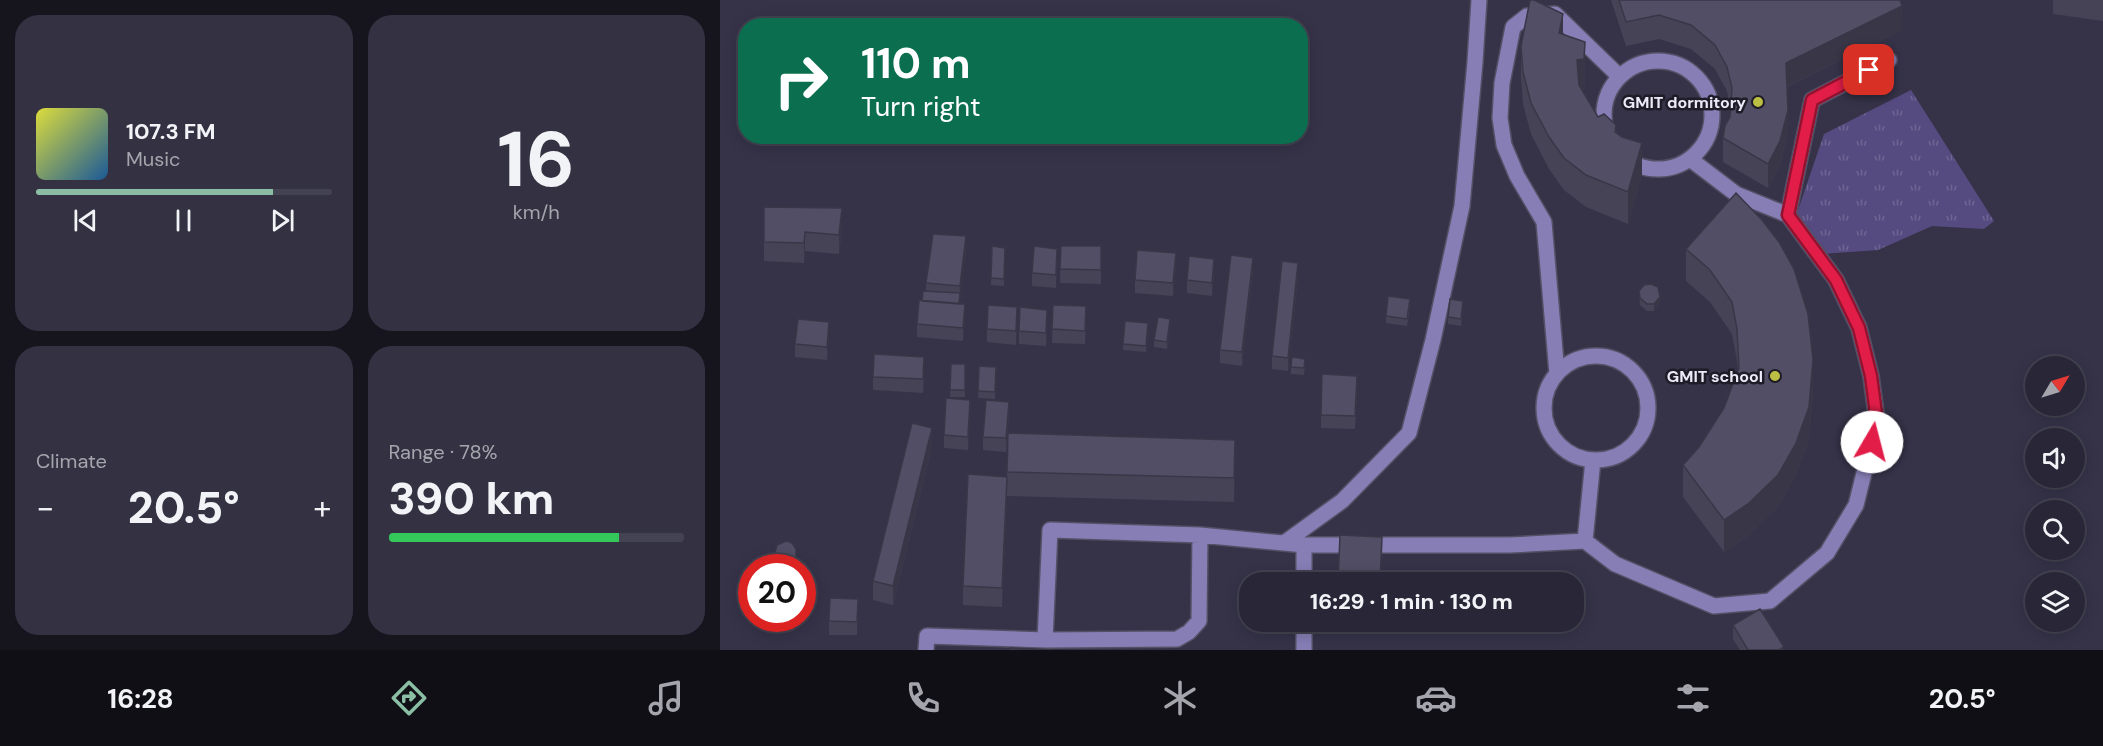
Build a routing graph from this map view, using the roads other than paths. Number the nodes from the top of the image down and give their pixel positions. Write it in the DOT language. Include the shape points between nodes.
graph roads {
  1 [pos="1479,0"];
  2 [pos="1888,60"];
  3 [pos="1619,76"];
  4 [pos="1690,159"];
  5 [pos="1788,215"];
  6 [pos="1557,374"];
  7 [pos="1593,460"];
  8 [pos="1200,535"];
  9 [pos="1585,541"];
  10 [pos="1284,543"];
  11 [pos="1305,545"];
  12 [pos="1304,572"];
  13 [pos="1304,632"];
  14 [pos="1045,640"];
  15 [pos="926,650"];
  16 [pos="1304,650"];
  1 -- 10 [label="street" via="1462,206 1409,433 1342,501"];
  2 -- 5 [label="street" via="1812,100"];
  3 -- 4 [label="street" via="1604,107 1611,142 1622,156 1656,169 1674,167"];
  3 -- 4 [label="street" via="1651,61 1686,68 1699,80 1712,112 1710,130"];
  3 -- 6 [label="street" via="1555,14 1527,16 1513,27 1500,118 1504,145 1517,176 1544,222"];
  4 -- 5 [label="street" via="1736,194"];
  5 -- 9 [label="street" via="1836,280 1859,328 1877,421 1856,505 1827,553 1770,601 1714,606 1615,564"];
  6 -- 7 [label="street" via="1544,404 1552,435 1563,448"];
  6 -- 7 [label="street" via="1569,363 1600,356 1618,360 1633,370 1643,385 1648,412 1640,437 1611,458"];
  7 -- 9 [label="street"];
  8 -- 10 [label="street"];
  8 -- 14 [label="street" via="1199,621 1189,632 1177,639"];
  8 -- 14 [label="street" via="1050,530"];
  9 -- 11 [label="street"];
  10 -- 11 [label="street"];
  11 -- 12 [label="street"];
  13 -- 16 [label="street"];
  14 -- 15 [label="street" via="927,636"];
}
